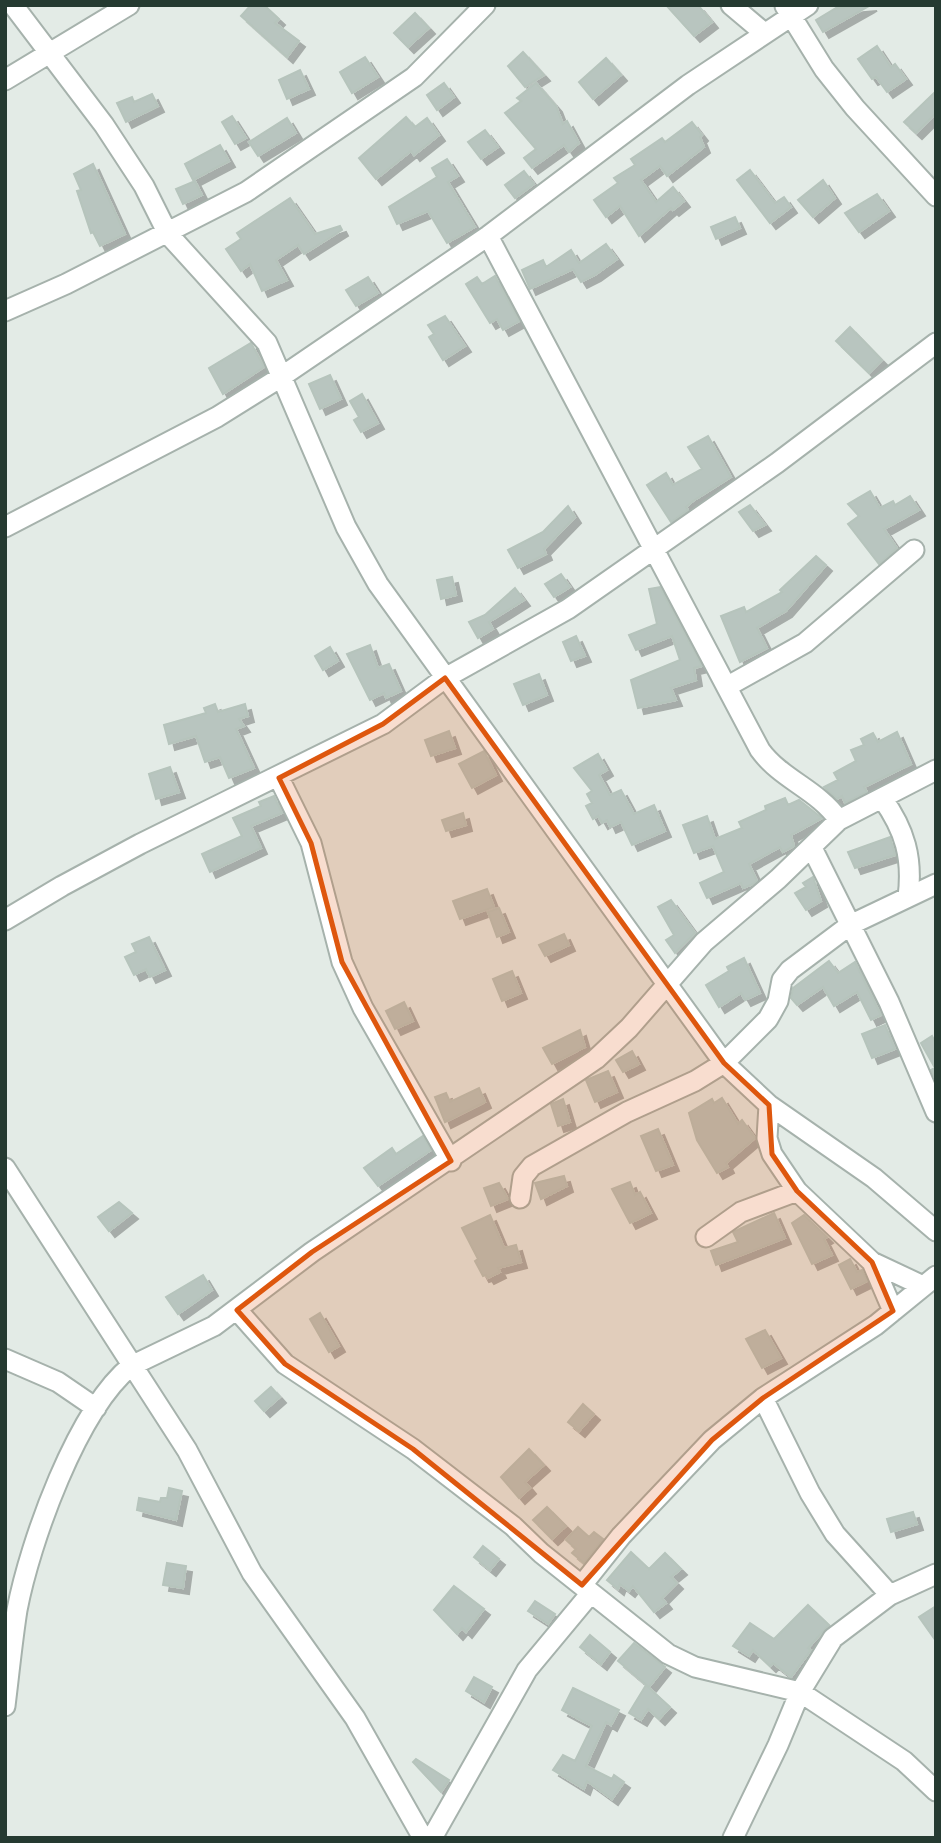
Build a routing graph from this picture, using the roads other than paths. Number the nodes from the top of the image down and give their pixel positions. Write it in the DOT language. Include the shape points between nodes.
graph roads {
  1 [pos="13,5"];
  2 [pos="129,5"];
  3 [pos="485,5"];
  4 [pos="731,5"];
  5 [pos="795,9"];
  6 [pos="763,33"];
  7 [pos="49,51"];
  8 [pos="5,80"];
  9 [pos="936,196"];
  10 [pos="168,234"];
  11 [pos="488,236"];
  12 [pos="5,311"];
  13 [pos="936,343"];
  14 [pos="281,377"];
  15 [pos="5,527"];
  16 [pos="656,550"];
  17 [pos="914,550"];
  18 [pos="445,678"];
  19 [pos="728,686"];
  20 [pos="936,770"];
  21 [pos="279,778"];
  22 [pos="883,798"];
  23 [pos="839,820"];
  24 [pos="811,848"];
  25 [pos="936,884"];
  26 [pos="908,897"];
  27 [pos="5,920"];
  28 [pos="849,925"];
  29 [pos="668,982"];
  30 [pos="724,1063"];
  31 [pos="769,1105"];
  32 [pos="936,1112"];
  33 [pos="450,1161"];
  34 [pos="5,1168"];
  35 [pos="797,1191"];
  36 [pos="520,1198"];
  37 [pos="936,1231"];
  38 [pos="706,1237"];
  39 [pos="872,1262"];
  40 [pos="929,1281"];
  41 [pos="237,1310"];
  42 [pos="893,1311"];
  43 [pos="5,1359"];
  44 [pos="131,1366"];
  45 [pos="763,1398"];
  46 [pos="96,1408"];
  47 [pos="936,1574"];
  48 [pos="587,1589"];
  49 [pos="890,1595"];
  50 [pos="10,1630"];
  51 [pos="800,1692"];
  52 [pos="5,1706"];
  53 [pos="936,1791"];
  54 [pos="423,1838"];
  55 [pos="432,1838"];
  56 [pos="733,1838"];
  1 -- 7 [label="street"];
  2 -- 7 [label="street"];
  3 -- 10 [label="street" via="414,77 376,106 246,192"];
  4 -- 6 [label="street"];
  5 -- 6 [label="street"];
  5 -- 9 [label="street" via="824,69"];
  6 -- 11 [label="street"];
  7 -- 8 [label="street"];
  7 -- 10 [label="street" via="127,160"];
  10 -- 12 [label="street"];
  10 -- 14 [label="street" via="255,327"];
  11 -- 14 [label="street"];
  11 -- 16 [label="street"];
  13 -- 16 [label="street"];
  14 -- 15 [label="street" via="217,417"];
  14 -- 18 [label="street" via="360,553"];
  16 -- 18 [label="street" via="568,609"];
  16 -- 19 [label="street"];
  17 -- 19 [label="street" via="805,643"];
  18 -- 21 [label="street" via="383,724"];
  18 -- 29 [label="street"];
  19 -- 23 [label="street" via="770,763 815,793"];
  20 -- 22 [label="street"];
  21 -- 27 [label="street" via="140,844"];
  21 -- 33 [label="street" via="311,843 342,962"];
  22 -- 23 [label="street"];
  22 -- 26 [label="street" via="907,843 911,869"];
  23 -- 24 [label="street"];
  24 -- 28 [label="street"];
  24 -- 29 [label="street" via="704,942"];
  25 -- 26 [label="street"];
  26 -- 28 [label="street"];
  28 -- 30 [label="street" via="790,970 768,1019"];
  28 -- 32 [label="street" via="910,1047"];
  29 -- 30 [label="street"];
  29 -- 33 [label="street" via="596,1059"];
  30 -- 31 [label="street"];
  30 -- 36 [label="street" via="532,1166 523,1177"];
  31 -- 35 [label="street" via="767,1138 772,1154"];
  31 -- 37 [label="street" via="874,1178"];
  33 -- 41 [label="street" via="312,1252"];
  34 -- 44 [label="street"];
  35 -- 38 [label="street" via="741,1212"];
  35 -- 39 [label="street"];
  39 -- 40 [label="street"];
  39 -- 42 [label="street"];
  40 -- 42 [label="street"];
  41 -- 44 [label="street"];
  41 -- 48 [label="street" via="285,1364 413,1449"];
  42 -- 45 [label="street"];
  43 -- 46 [label="street" via="58,1382"];
  44 -- 46 [label="street"];
  44 -- 54 [label="street" via="187,1450 253,1573 355,1718"];
  45 -- 48 [label="street" via="678,1474 621,1536"];
  45 -- 49 [label="street" via="835,1534"];
  46 -- 50 [label="street" via="72,1451 43,1524"];
  47 -- 49 [label="street"];
  48 -- 51 [label="street" via="668,1654 695,1667"];
  48 -- 55 [label="street" via="527,1670"];
  49 -- 51 [label="street" via="833,1638"];
  50 -- 52 [label="street"];
  51 -- 53 [label="street" via="904,1761"];
  51 -- 56 [label="street"];
}
